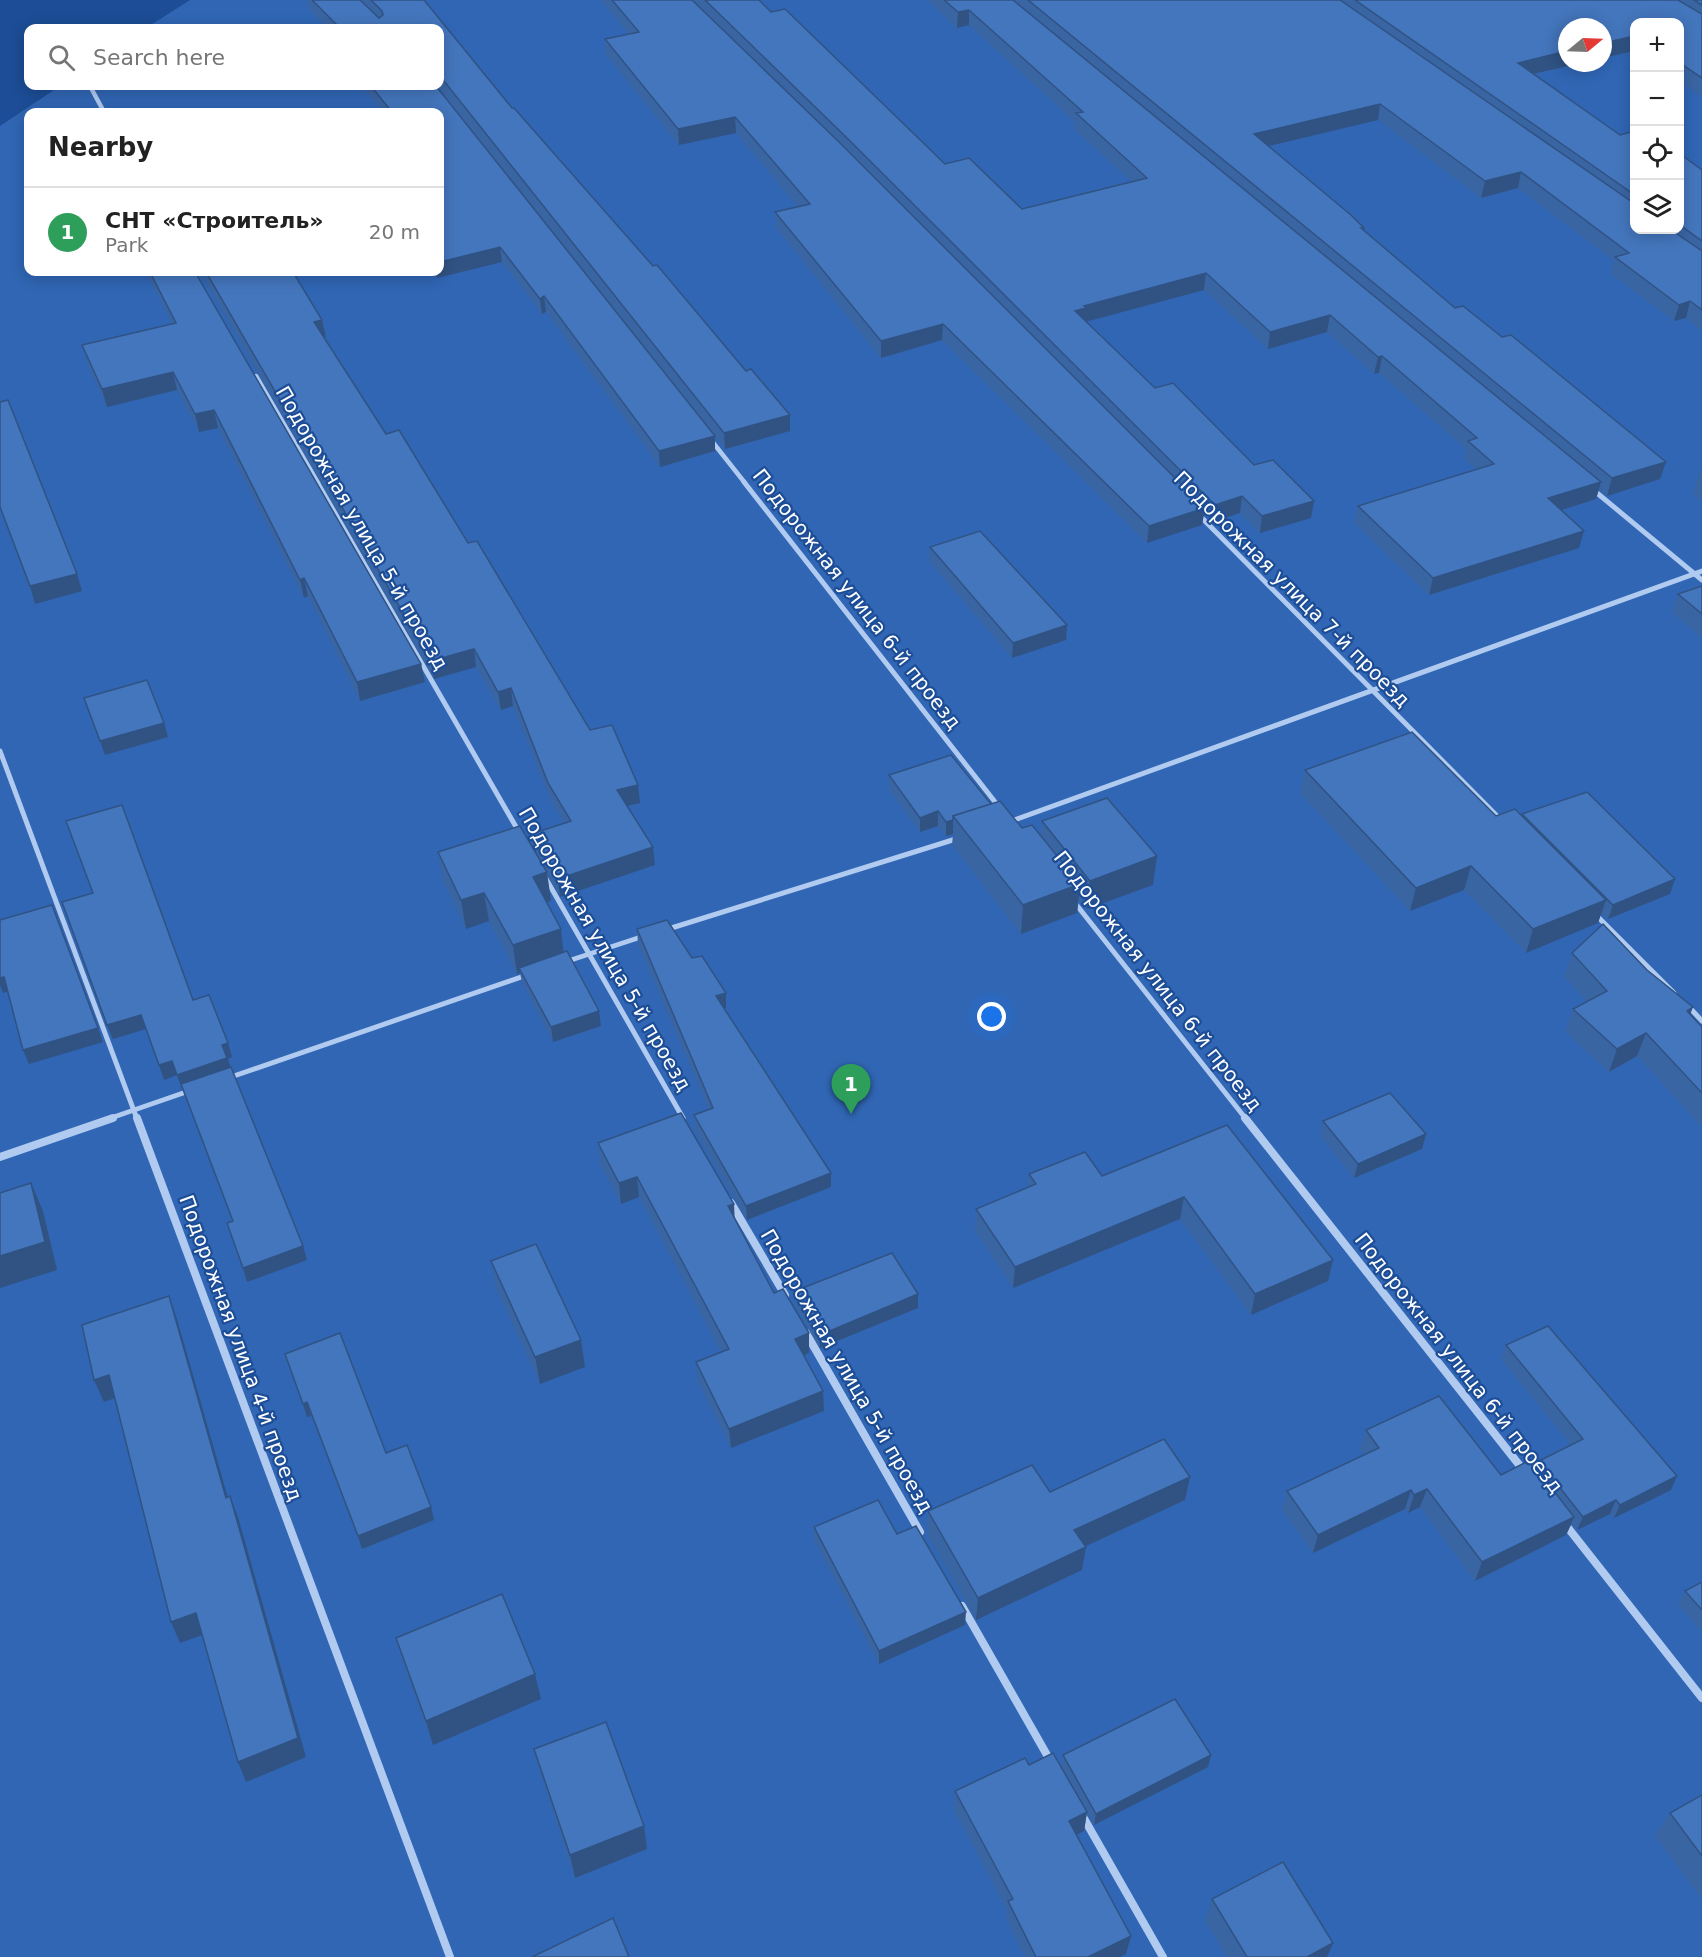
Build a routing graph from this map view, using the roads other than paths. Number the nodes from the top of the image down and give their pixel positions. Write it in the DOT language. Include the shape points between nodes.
graph roads {
  1 [pos="92,90"];
  2 [pos="102,108"];
  3 [pos="249,364"];
  4 [pos="707,435"];
  5 [pos="1583,482"];
  6 [pos="1195,512"];
  7 [pos="1702,571"];
  8 [pos="1694,573"];
  9 [pos="1702,580"];
  10 [pos="1371,690"];
  11 [pos="0,751"];
  12 [pos="1011,821"];
  13 [pos="999,825"];
  14 [pos="1507,826"];
  15 [pos="1018,831"];
  16 [pos="965,836"];
  17 [pos="523,840"];
  18 [pos="541,871"];
  19 [pos="1069,896"];
  20 [pos="1592,911"];
  21 [pos="589,954"];
  22 [pos="556,965"];
  23 [pos="534,973"];
  24 [pos="1677,995"];
  25 [pos="1685,1004"];
  26 [pos="1702,1021"];
  27 [pos="223,1079"];
  28 [pos="201,1087"];
  29 [pos="135,1110"];
  30 [pos="690,1130"];
  31 [pos="0,1157"];
  32 [pos="725,1192"];
  33 [pos="790,1305"];
  34 [pos="802,1326"];
  35 [pos="1526,1474"];
  36 [pos="1562,1521"];
  37 [pos="926,1543"];
  38 [pos="956,1595"];
  39 [pos="1702,1698"];
  40 [pos="1056,1771"];
  41 [pos="1080,1812"];
  42 [pos="450,1957"];
  43 [pos="1163,1957"];
  1 -- 2 [label="street"];
  3 -- 17 [label="street, Подорожная улица 5-й проезд"];
  4 -- 12 [label="street, Подорожная улица 6-й проезд"];
  5 -- 8 [label="street"];
  6 -- 10 [label="street, Подорожная улица 7-й проезд"];
  7 -- 8 [label="street"];
  8 -- 9 [label="street"];
  8 -- 10 [label="street"];
  10 -- 12 [label="street"];
  10 -- 14 [label="street, Подорожная улица 7-й проезд"];
  11 -- 29 [label="street, Подорожная улица 4-й проезд"];
  12 -- 13 [label="street"];
  12 -- 15 [label="street, Подорожная улица 6-й проезд"];
  16 -- 21 [label="street"];
  18 -- 21 [label="street, Подорожная улица 5-й проезд"];
  19 -- 35 [label="street, Подорожная улица 6-й проезд"];
  20 -- 24 [label="street"];
  21 -- 22 [label="street"];
  21 -- 30 [label="street, Подорожная улица 5-й проезд"];
  23 -- 27 [label="street"];
  25 -- 26 [label="street"];
  28 -- 29 [label="street"];
  29 -- 31 [label="street"];
  29 -- 42 [label="street, Подорожная улица 4-й проезд"];
  32 -- 33 [label="street, Подорожная улица 5-й проезд"];
  34 -- 37 [label="street, Подорожная улица 5-й проезд"];
  36 -- 39 [label="street, Подорожная улица 6-й проезд"];
  38 -- 40 [label="street"];
  41 -- 43 [label="street"];
}
